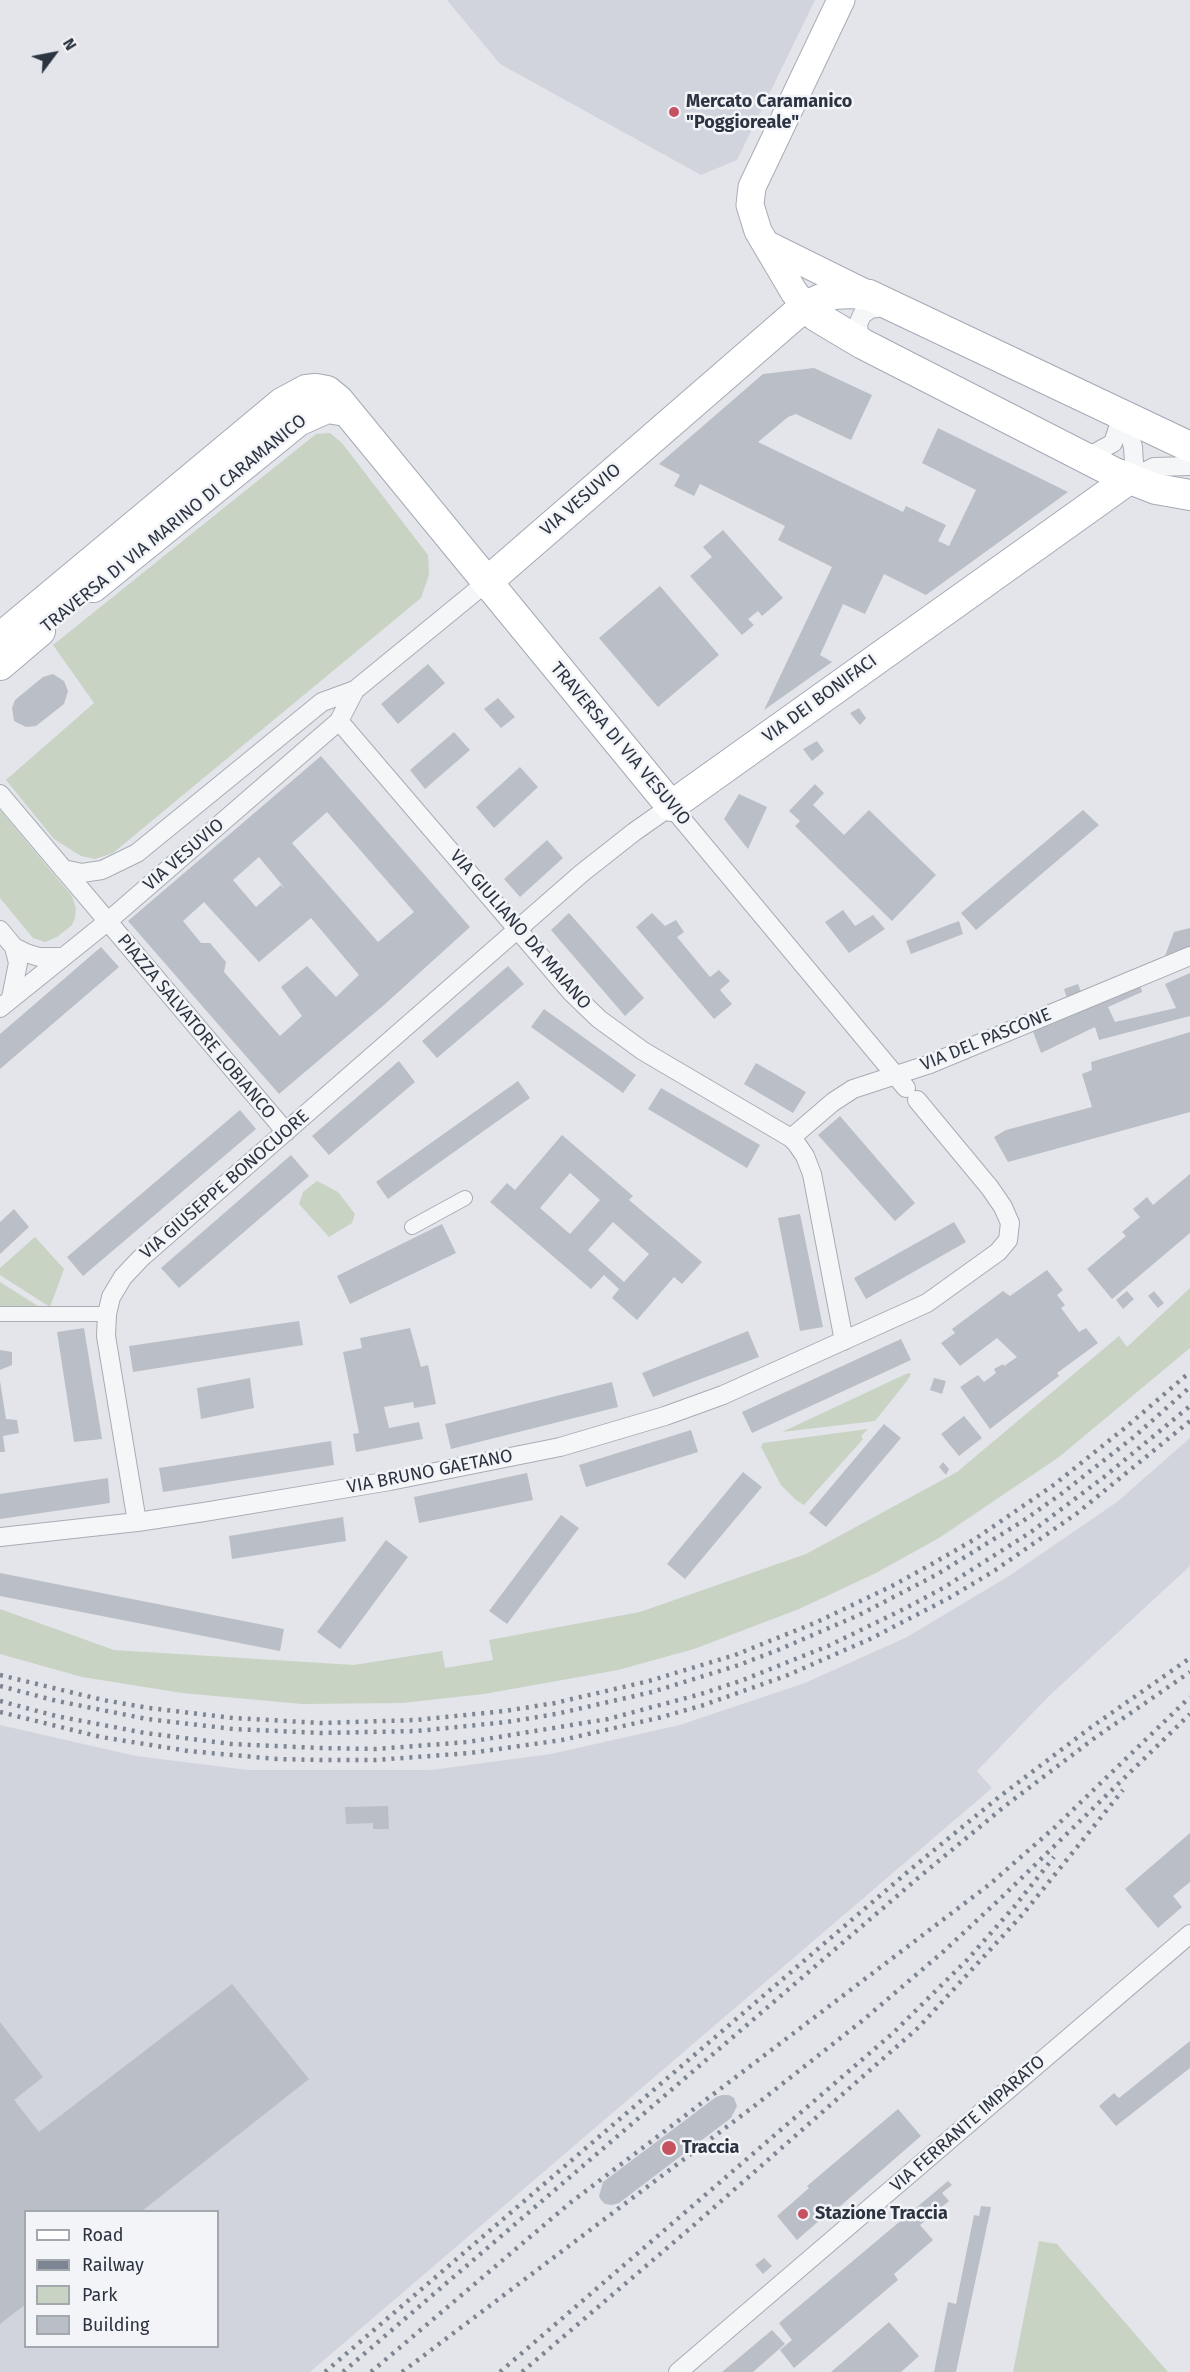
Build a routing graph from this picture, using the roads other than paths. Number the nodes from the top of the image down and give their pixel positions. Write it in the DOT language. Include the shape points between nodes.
graph roads {
  1 [pos="841,0"];
  2 [pos="765,243"];
  3 [pos="880,300"];
  4 [pos="805,306"];
  5 [pos="863,344"];
  6 [pos="346,411"];
  7 [pos="1116,413"];
  8 [pos="1190,447"];
  9 [pos="1080,454"];
  10 [pos="1190,466"];
  11 [pos="1129,479"];
  12 [pos="1190,495"];
  13 [pos="487,582"];
  14 [pos="0,638"];
  15 [pos="0,665"];
  16 [pos="355,690"];
  17 [pos="339,722"];
  18 [pos="0,794"];
  19 [pos="671,806"];
  20 [pos="63,869"];
  21 [pos="107,922"];
  22 [pos="518,929"];
  23 [pos="0,930"];
  24 [pos="14,947"];
  25 [pos="1190,956"];
  26 [pos="63,957"];
  27 [pos="6,1003"];
  28 [pos="906,1088"];
  29 [pos="286,1132"];
  30 [pos="791,1138"];
  31 [pos="465,1198"];
  32 [pos="412,1227"];
  33 [pos="0,1314"];
  34 [pos="107,1314"];
  35 [pos="844,1341"];
  36 [pos="137,1522"];
  37 [pos="0,1537"];
  38 [pos="1190,1934"];
  39 [pos="678,2372"];
  1 -- 2 [label="main road" via="752,187 750,205"];
  2 -- 3 [label="main road"];
  2 -- 4 [label="main road"];
  3 -- 4 [label="main road, VIA VESUVIO" via="852,292 833,294"];
  3 -- 5 [label="street" via="881,306 862,315 858,324"];
  3 -- 7 [label="main road"];
  4 -- 5 [label="main road"];
  4 -- 13 [label="main road, VIA VESUVIO"];
  5 -- 9 [label="main road"];
  6 -- 13 [label="main road, TRAVERSA DI VIA VESUVIO"];
  6 -- 14 [label="main road, TRAVERSA DI VIA MARINO DI CARAMANICO" via="327,391 306,390 295,395"];
  6 -- 15 [label="main road, TRAVERSA DI VIA MARINO DI CARAMANICO" via="327,408 298,421"];
  7 -- 8 [label="main road"];
  7 -- 9 [label="street" via="1119,425 1113,443 1095,453"];
  7 -- 11 [label="street" via="1133,447"];
  9 -- 11 [label="main road"];
  10 -- 11 [label="street" via="1154,467"];
  11 -- 12 [label="main road"];
  11 -- 19 [label="main road, VIA DEI BONIFACI"];
  13 -- 16 [label="street, VIA VESUVIO"];
  13 -- 19 [label="main road, TRAVERSA DI VIA VESUVIO"];
  16 -- 17 [label="street, VIA VESUVIO"];
  16 -- 20 [label="street, VIA VESUVIO" via="321,702 137,853 102,870 82,873"];
  17 -- 21 [label="street, VIA VESUVIO"];
  17 -- 22 [label="street, VIA GIULIANO DA MAIANO"];
  18 -- 20 [label="street, PIAZZA SALVATORE LOBIANCO"];
  19 -- 22 [label="street, VIA DEI BONIFACI" via="618,843"];
  19 -- 28 [label="street, TRAVERSA DI VIA VESUVIO"];
  20 -- 21 [label="street, PIAZZA SALVATORE LOBIANCO"];
  21 -- 26 [label="street, VIA VESUVIO"];
  21 -- 29 [label="street, PIAZZA SALVATORE LOBIANCO"];
  22 -- 29 [label="street, VIA GIUSEPPE BONOCUORE"];
  22 -- 30 [label="street, VIA GIULIANO DA MAIANO" via="571,992 625,1039"];
  23 -- 24 [label="street"];
  24 -- 26 [label="street" via="39,957"];
  24 -- 27 [label="street" via="18,963"];
  25 -- 28 [label="street, VIA DEL PASCONE" via="930,1064"];
  26 -- 27 [label="street, VIA VESUVIO"];
  28 -- 30 [label="street, VIA DEL PASCONE" via="843,1094"];
  28 -- 35 [label="street" via="1003,1207 1010,1223 1008,1240 992,1257 927,1303"];
  29 -- 34 [label="street, VIA GIUSEPPE BONOCUORE" via="141,1258 123,1277 111,1297"];
  30 -- 35 [label="street, VIA GIULIANO DA MAIANO" via="805,1156 812,1174"];
  31 -- 32 [label="street"];
  33 -- 34 [label="street"];
  34 -- 36 [label="street, VIA GIUSEPPE BONOCUORE" via="106,1336"];
  35 -- 36 [label="street, VIA BRUNO GAETANO" via="723,1395 560,1447 390,1481"];
  36 -- 37 [label="street, VIA BRUNO GAETANO"];
  38 -- 39 [label="street, VIA FERRANTE IMPARATO"];
}
